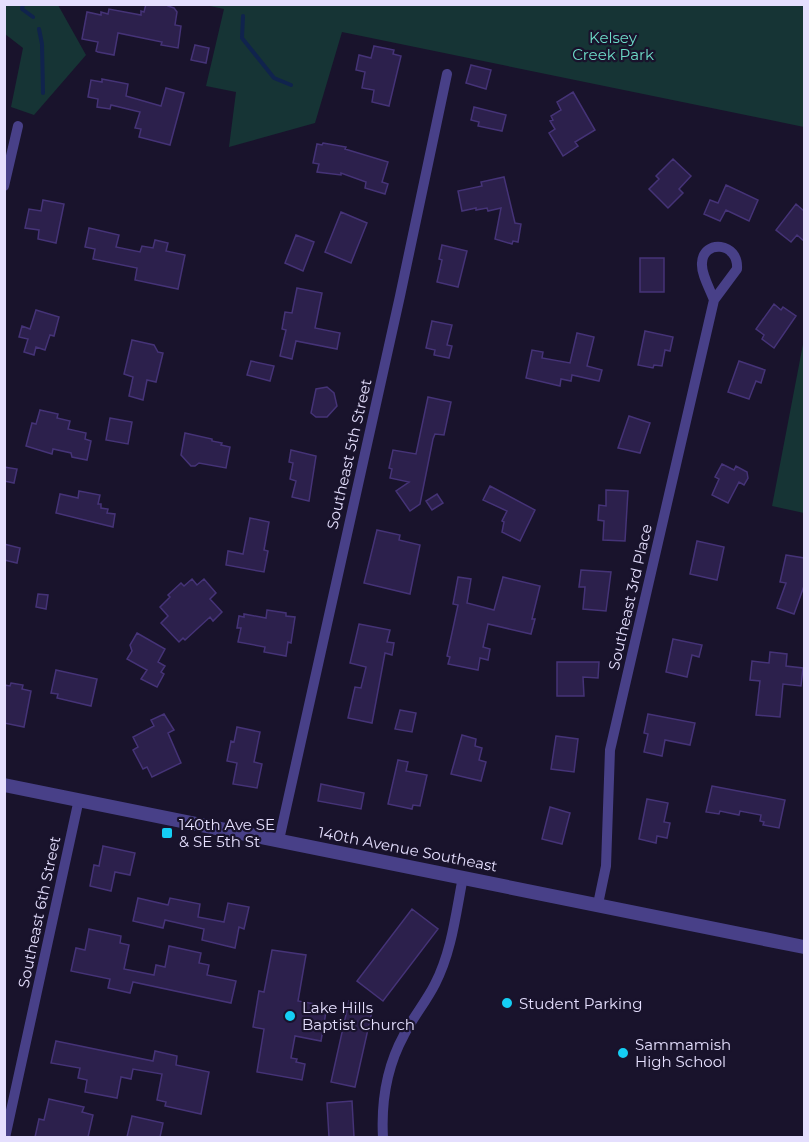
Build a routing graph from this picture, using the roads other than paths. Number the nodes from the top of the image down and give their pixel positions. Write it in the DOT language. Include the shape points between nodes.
graph roads {
  1 [pos="447,74"];
  2 [pos="18,126"];
  3 [pos="4,186"];
  4 [pos="714,300"];
  5 [pos="4,785"];
  6 [pos="79,799"];
  7 [pos="279,840"];
  8 [pos="463,877"];
  9 [pos="598,904"];
  10 [pos="804,947"];
  11 [pos="5,1137"];
  12 [pos="383,1137"];
  1 -- 7 [label="street, Southeast 5th Street"];
  2 -- 3 [label="street"];
  4 -- 4 [label="street, Southeast 3rd Place" via="737,269 734,253 719,246 708,250 702,260"];
  4 -- 9 [label="street, Southeast 3rd Place" via="610,750 606,866"];
  5 -- 6 [label="street, 140th Avenue Southeast"];
  6 -- 7 [label="street, 140th Avenue Southeast"];
  6 -- 11 [label="street, Southeast 6th Street"];
  7 -- 8 [label="street, 140th Avenue Southeast"];
  8 -- 9 [label="street, 140th Avenue Southeast"];
  8 -- 12 [label="street" via="443,966 394,1056 382,1117"];
  9 -- 10 [label="street, 140th Avenue Southeast"];
}
